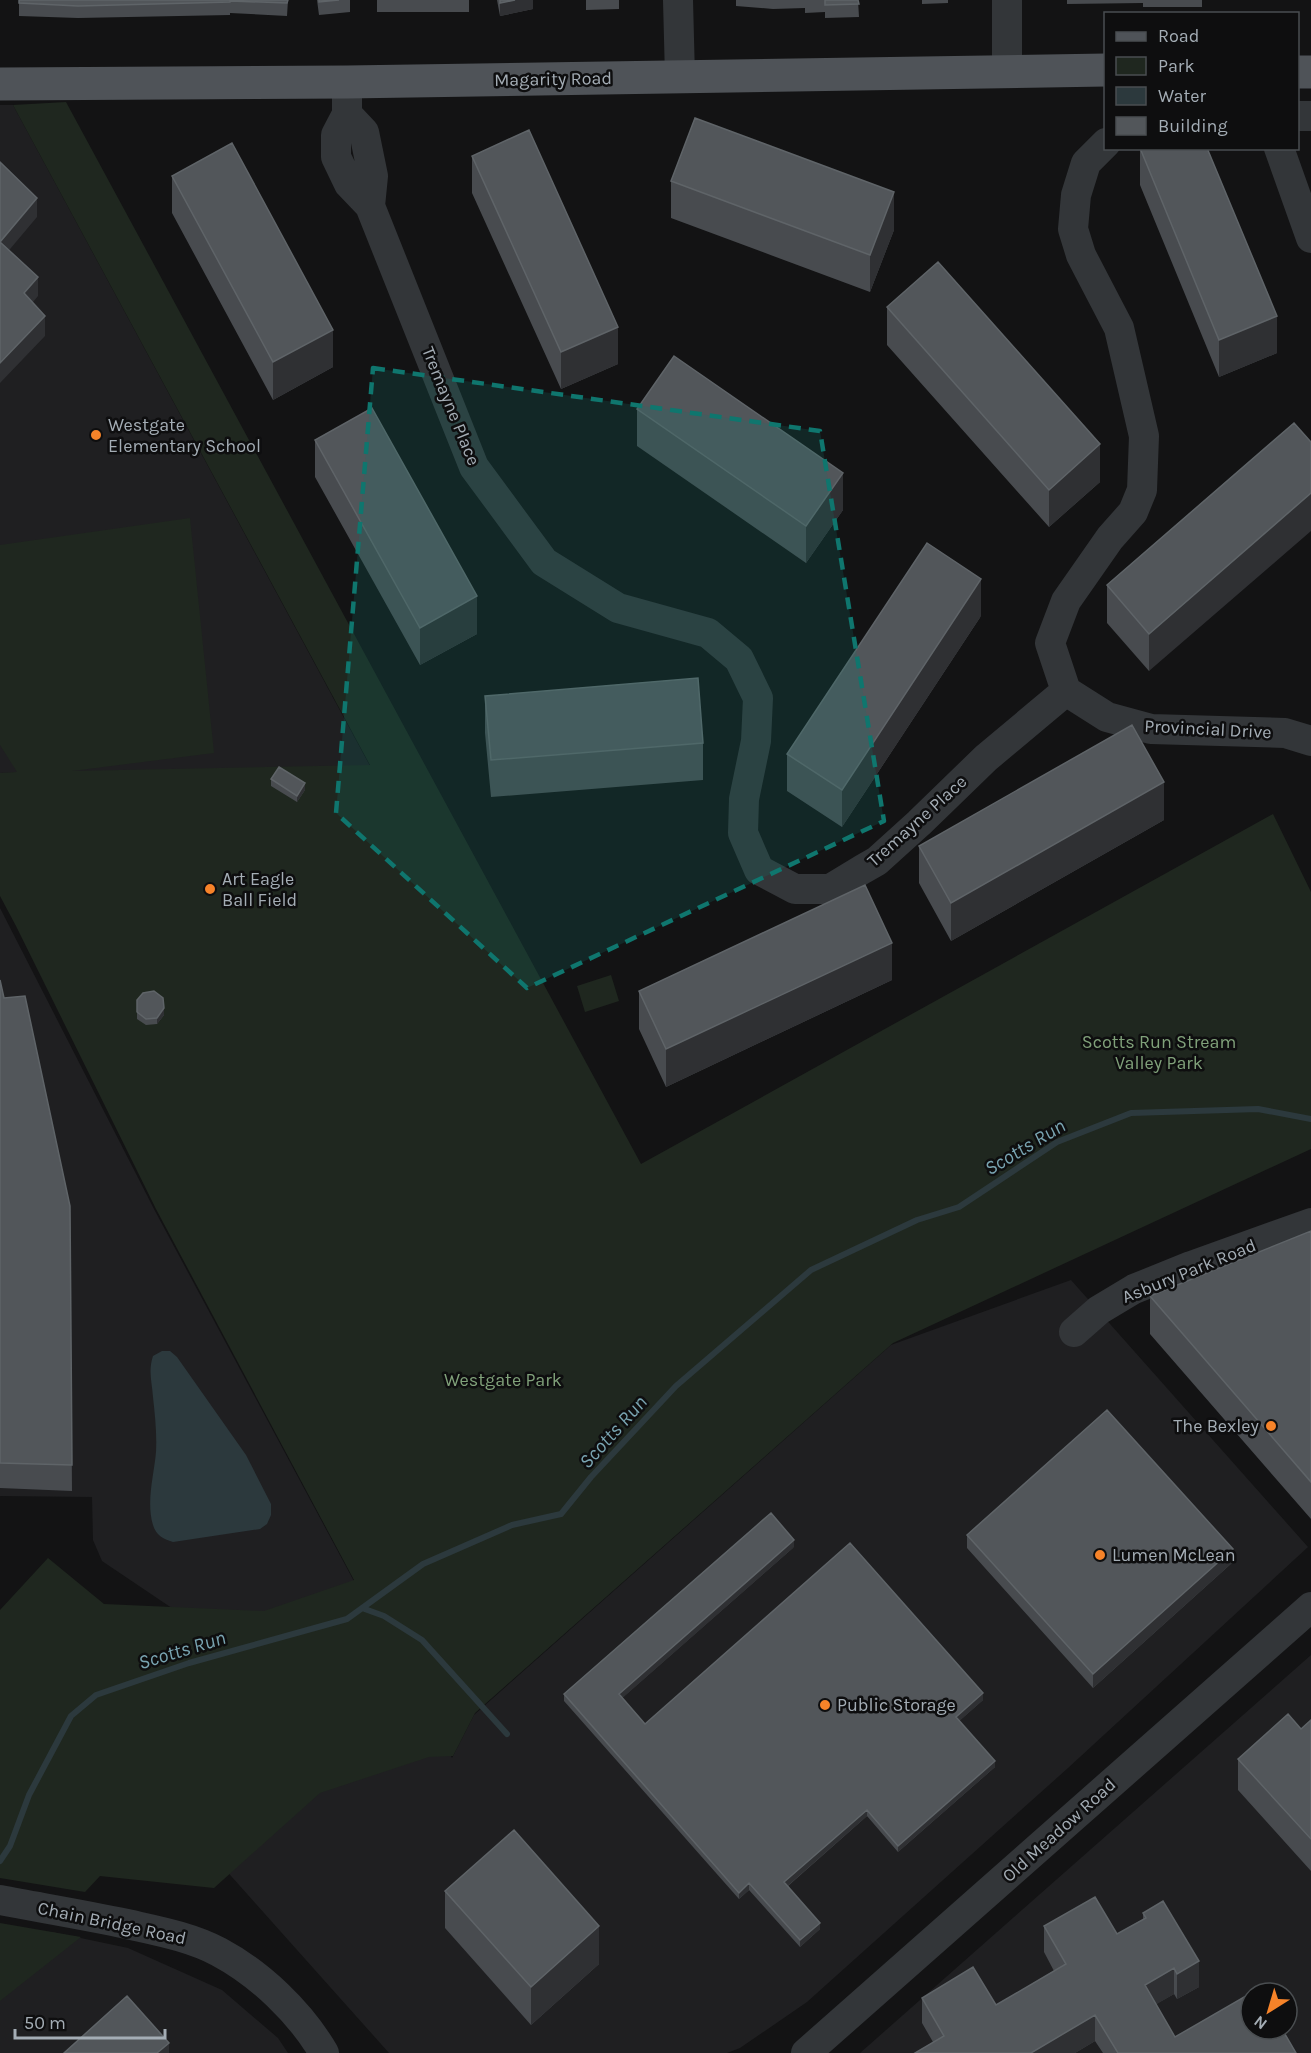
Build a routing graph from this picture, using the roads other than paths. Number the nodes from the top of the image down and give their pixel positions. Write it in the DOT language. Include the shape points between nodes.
graph roads {
  1 [pos="678,0"];
  2 [pos="1007,0"];
  3 [pos="1104,70"];
  4 [pos="1007,72"];
  5 [pos="680,77"];
  6 [pos="347,82"];
  7 [pos="0,84"];
  8 [pos="1104,145"];
  9 [pos="1280,150"];
  10 [pos="1311,238"];
  11 [pos="1066,691"];
  12 [pos="1311,741"];
  13 [pos="1311,1223"];
  14 [pos="1074,1332"];
  15 [pos="1311,1607"];
  16 [pos="0,1900"];
  17 [pos="324,2053"];
  18 [pos="806,2053"];
  1 -- 5 [label="street"];
  2 -- 4 [label="street"];
  3 -- 4 [label="main road, Magarity Road"];
  4 -- 5 [label="main road, Magarity Road"];
  5 -- 6 [label="main road, Magarity Road"];
  6 -- 7 [label="main road, Magarity Road"];
  6 -- 11 [label="street, Tremayne Place" via="347,114 364,132 373,176 370,206 474,467 544,562 618,608 708,633 739,659 758,698 743,833 759,870 795,889 830,889 876,861 986,758"];
  8 -- 11 [label="street" via="1086,163 1076,195 1072,229 1081,255 1119,328 1144,436 1142,490 1133,512 1066,601 1050,643"];
  9 -- 10 [label="street"];
  11 -- 12 [label="street, Provincial Drive" via="1107,717 1151,729 1285,733"];
  13 -- 14 [label="street, Asbury Park Road" via="1134,1289 1099,1310"];
  15 -- 18 [label="street, Old Meadow Road"];
  16 -- 17 [label="street, Chain Bridge Road" via="175,1935 218,1951 278,1996"];
}
